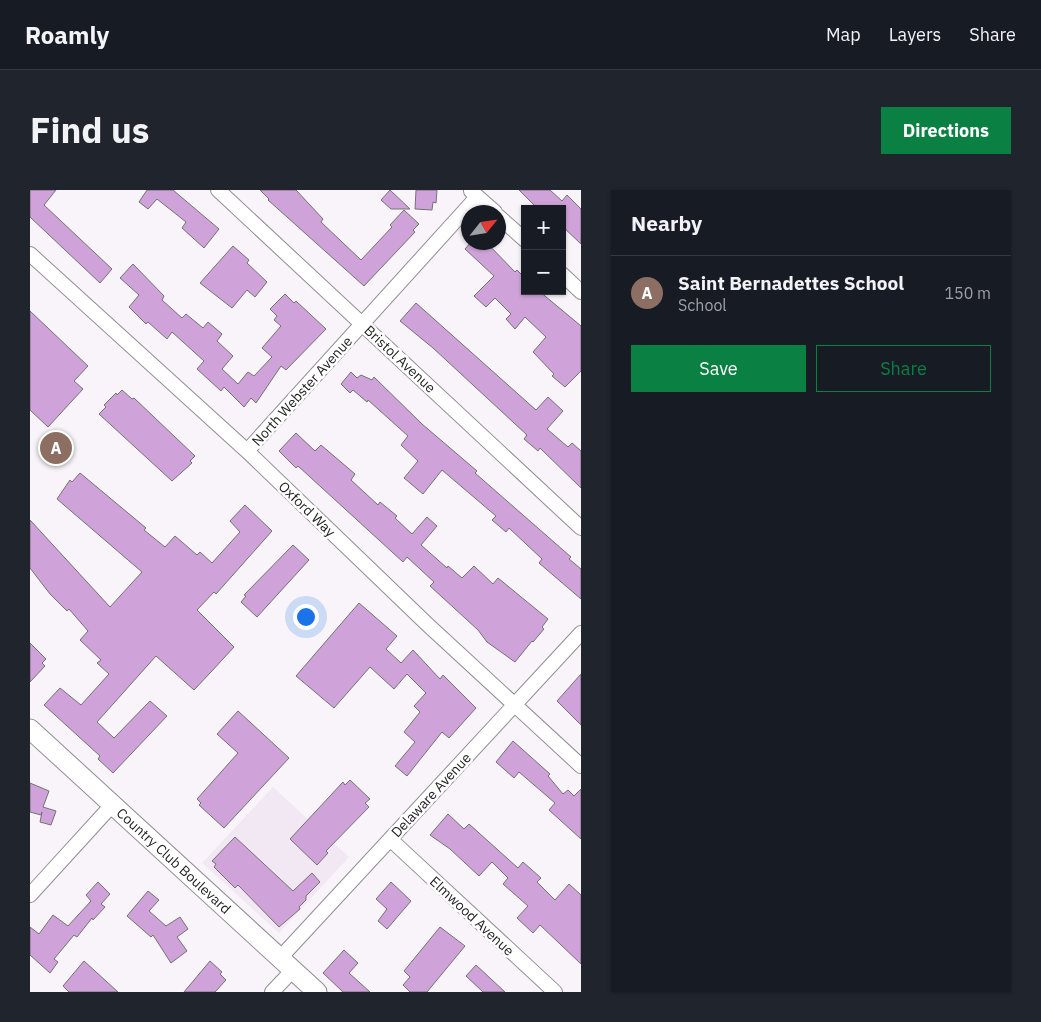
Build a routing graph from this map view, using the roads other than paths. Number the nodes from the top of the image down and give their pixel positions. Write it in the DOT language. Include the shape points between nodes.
graph roads {
  1 [pos="218,190"];
  2 [pos="474,193"];
  3 [pos="487,205"];
  4 [pos="506,223"];
  5 [pos="521,236"];
  6 [pos="30,254"];
  7 [pos="566,278"];
  8 [pos="581,292"];
  9 [pos="363,324"];
  10 [pos="247,452"];
  11 [pos="581,528"];
  12 [pos="581,633"];
  13 [pos="515,705"];
  14 [pos="30,729"];
  15 [pos="581,766"];
  16 [pos="113,804"];
  17 [pos="390,839"];
  18 [pos="30,895"];
  19 [pos="287,964"];
  20 [pos="272,992"];
  21 [pos="317,992"];
  22 [pos="555,992"];
  1 -- 9 [label="street, Bristol Avenue"];
  2 -- 3 [label="street"];
  2 -- 9 [label="street, North Webster Avenue"];
  4 -- 5 [label="street"];
  6 -- 10 [label="street, Oxford Way"];
  7 -- 8 [label="street"];
  9 -- 10 [label="street, North Webster Avenue"];
  9 -- 11 [label="street, Bristol Avenue"];
  10 -- 13 [label="street, Oxford Way"];
  12 -- 13 [label="street, Delaware Avenue"];
  13 -- 15 [label="street, Oxford Way"];
  13 -- 17 [label="street, Delaware Avenue"];
  14 -- 16 [label="street, Country Club Boulevard"];
  16 -- 18 [label="street"];
  16 -- 19 [label="street, Country Club Boulevard"];
  17 -- 19 [label="street, Delaware Avenue"];
  17 -- 22 [label="street, Elmwood Avenue"];
  19 -- 20 [label="street, Delaware Avenue"];
  19 -- 21 [label="street, Country Club Boulevard"];
}
